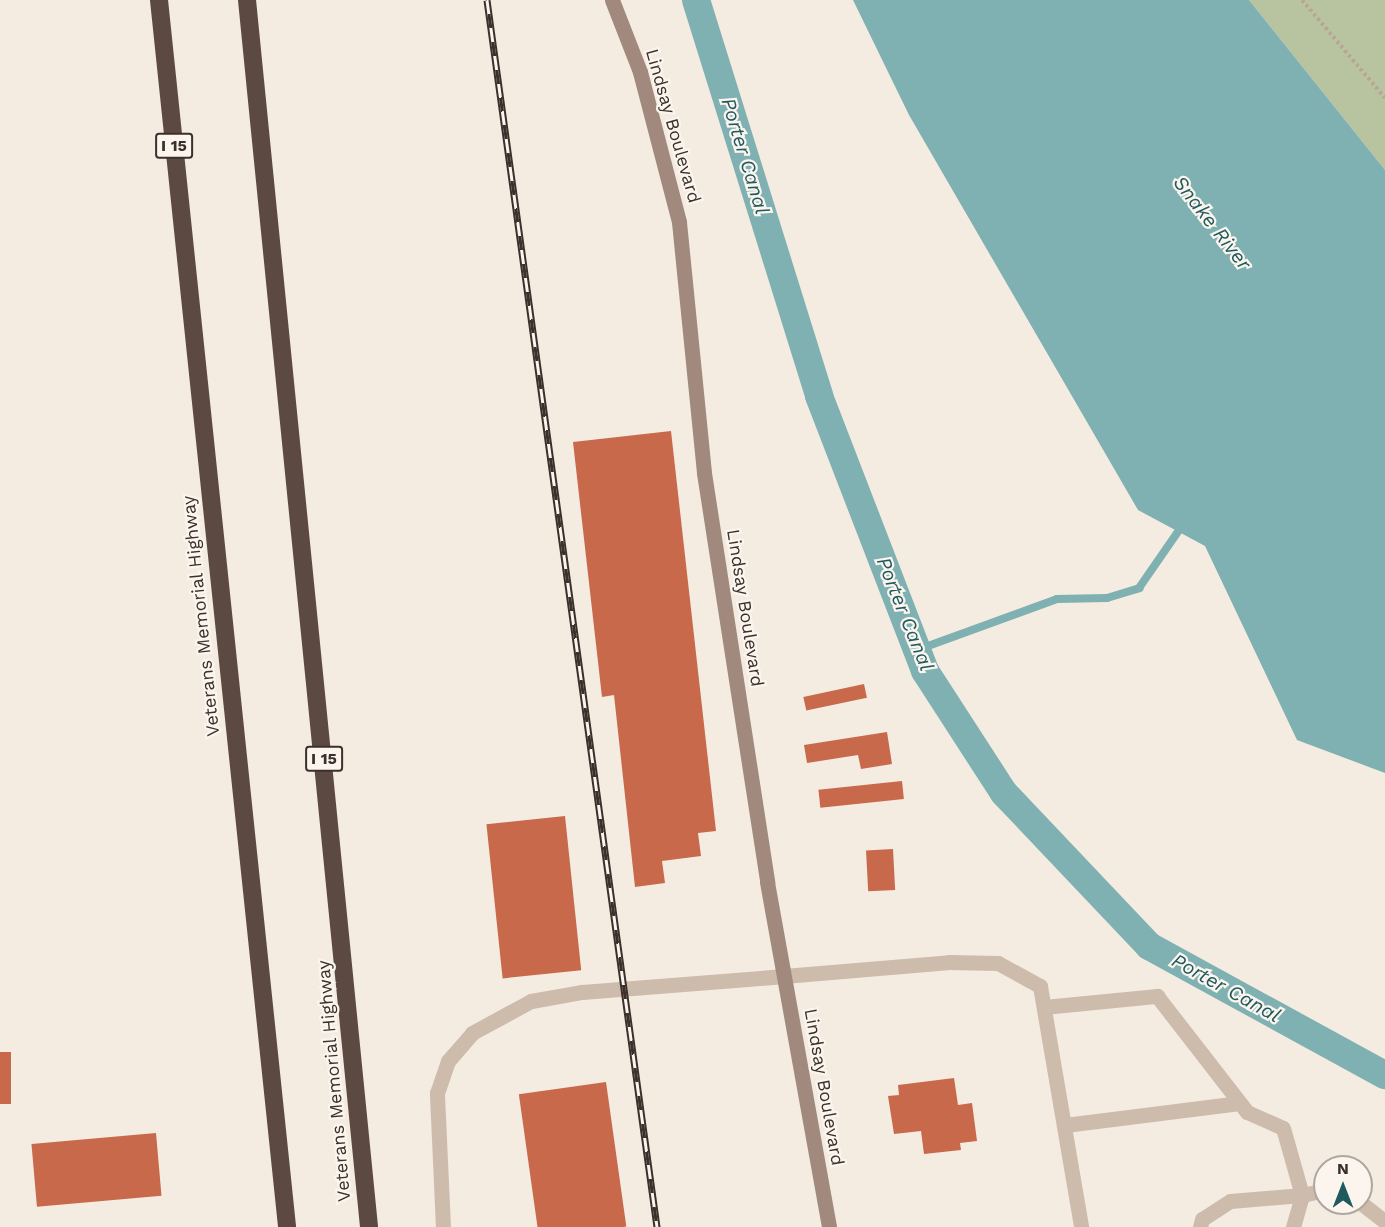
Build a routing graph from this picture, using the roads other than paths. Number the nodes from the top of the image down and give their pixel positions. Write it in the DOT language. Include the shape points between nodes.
graph roads {
  1 [pos="159,0"];
  2 [pos="247,0"];
  3 [pos="612,0"];
  4 [pos="784,976"];
  5 [pos="1044,1007"];
  6 [pos="1240,1103"];
  7 [pos="1065,1125"];
  8 [pos="1313,1193"];
  9 [pos="1302,1195"];
  10 [pos="287,1227"];
  11 [pos="369,1227"];
  12 [pos="443,1227"];
  13 [pos="829,1227"];
  14 [pos="1081,1227"];
  15 [pos="1200,1227"];
  16 [pos="1293,1227"];
  1 -- 10 [label="highway, Veterans Memorial Highway / I 15"];
  2 -- 11 [label="highway, Veterans Memorial Highway / I 15"];
  3 -- 4 [label="street, Lindsay Boulevard" via="643,83 679,222 704,473"];
  4 -- 5 [label="street" via="949,962 998,963 1040,986"];
  4 -- 12 [label="street" via="541,999 472,1033 448,1061 437,1093"];
  4 -- 13 [label="street, Lindsay Boulevard"];
  5 -- 6 [label="street" via="1157,996"];
  5 -- 7 [label="street"];
  6 -- 7 [label="street"];
  6 -- 9 [label="street" via="1247,1113 1283,1128"];
  7 -- 14 [label="street"];
  8 -- 9 [label="street"];
  9 -- 15 [label="street" via="1230,1201 1202,1219"];
  9 -- 16 [label="street"];
}
